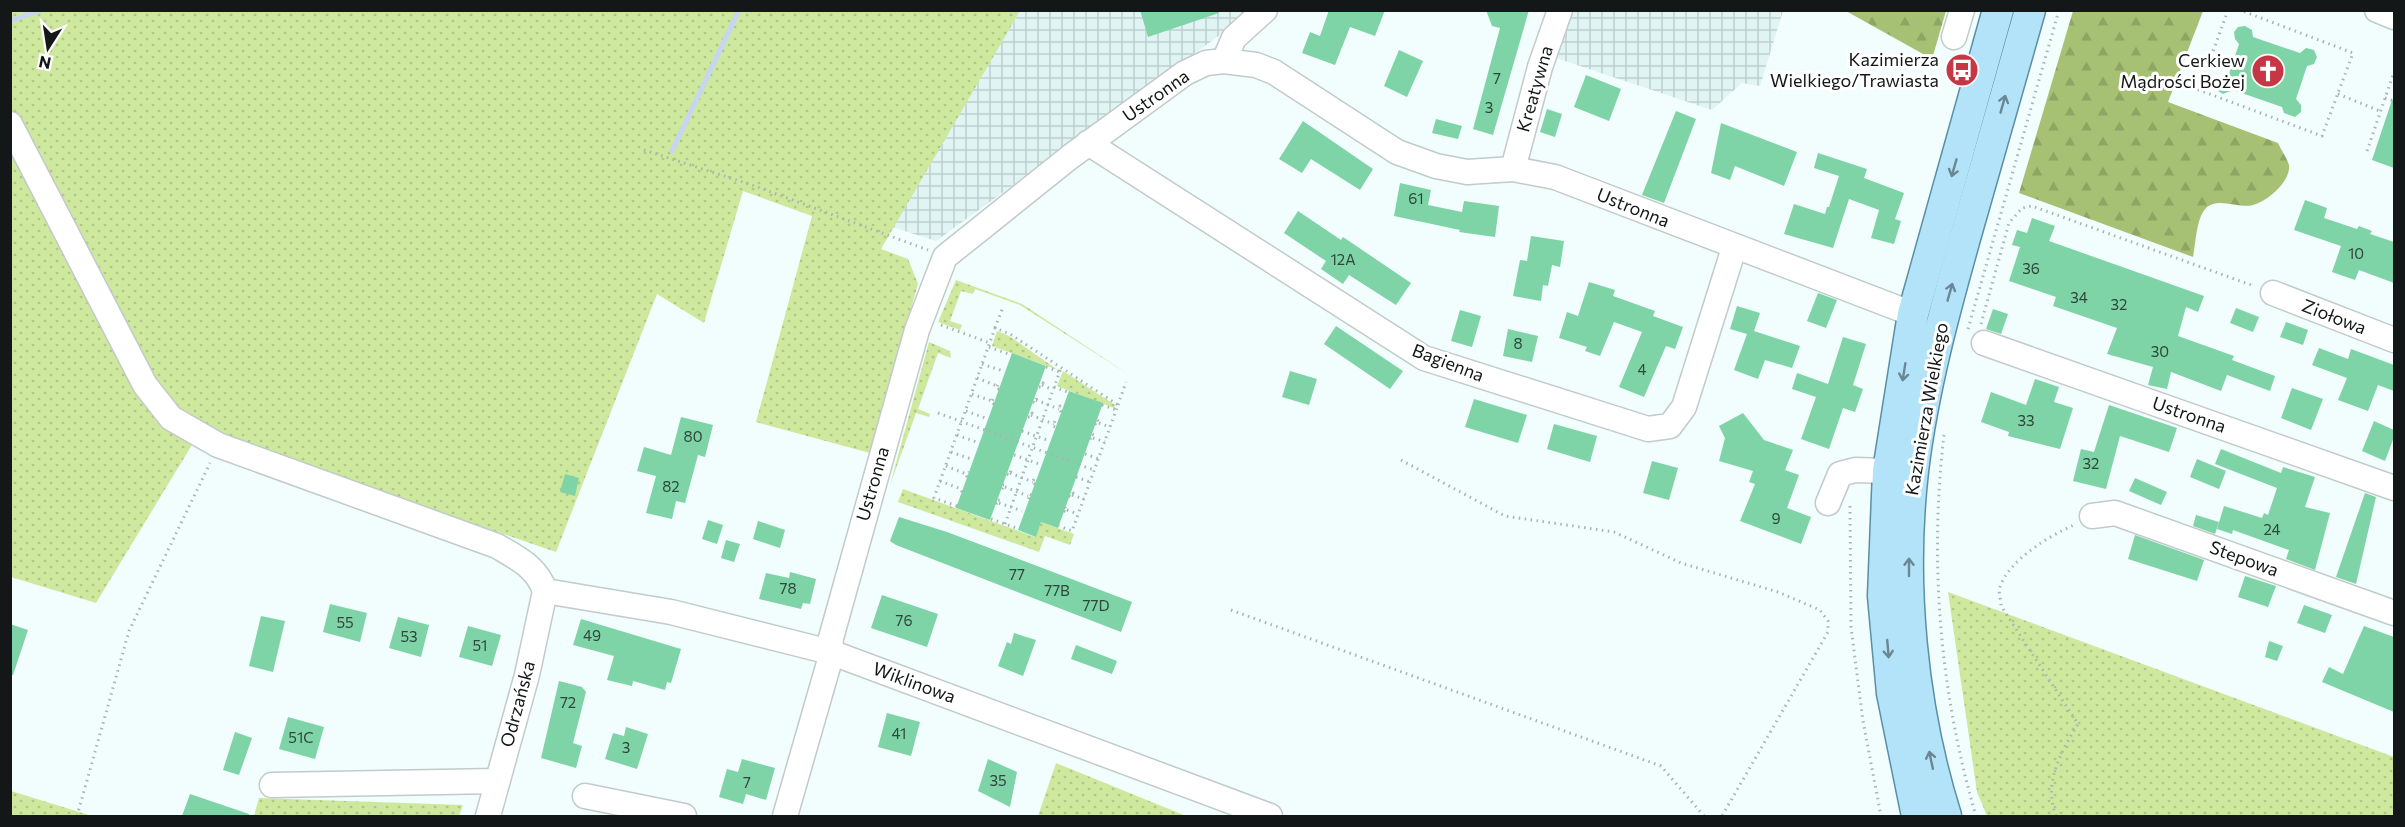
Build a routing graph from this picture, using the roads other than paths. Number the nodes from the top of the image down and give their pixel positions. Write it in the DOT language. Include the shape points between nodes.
graph roads {
  1 [pos="1264,10"];
  2 [pos="1560,10"];
  3 [pos="1962,10"];
  4 [pos="1998,10"];
  5 [pos="2030,10"];
  6 [pos="2377,10"];
  7 [pos="2394,17"];
  8 [pos="1954,37"];
  9 [pos="1224,61"];
  10 [pos="10,124"];
  11 [pos="1088,143"];
  12 [pos="1513,169"];
  13 [pos="1734,248"];
  14 [pos="2273,293"];
  15 [pos="1913,314"];
  16 [pos="1976,336"];
  17 [pos="2394,340"];
  18 [pos="1888,471"];
  19 [pos="2394,488"];
  20 [pos="1828,503"];
  21 [pos="2092,516"];
  22 [pos="545,591"];
  23 [pos="2394,613"];
  24 [pos="830,652"];
  25 [pos="497,781"];
  26 [pos="273,785"];
  27 [pos="585,796"];
  28 [pos="488,816"];
  29 [pos="684,816"];
  30 [pos="785,816"];
  31 [pos="1270,816"];
  32 [pos="1917,816"];
  33 [pos="1946,816"];
  1 -- 9 [label="street" via="1234,38"];
  2 -- 12 [label="street, Kreatywna" via="1540,67"];
  3 -- 8 [label="street"];
  4 -- 15 [label="main road, Kazimierza Wielkiego, one-way"];
  33 -- 5 [label="main road, Kazimierza Wielkiego, one-way" via="1930,755 1914,663 1909,572 1913,471 1940,326"];
  6 -- 7 [label="street"];
  9 -- 11 [label="street, Ustronna" via="1206,63 1185,74"];
  9 -- 12 [label="street, Ustronna" via="1275,72 1397,152 1467,172"];
  10 -- 22 [label="street" via="145,386 171,418 218,445 497,546 532,568"];
  11 -- 13 [label="street, Bagienna" via="1424,358 1648,429 1670,426 1684,407"];
  11 -- 24 [label="street, Ustronna" via="945,257 917,330 848,573"];
  12 -- 13 [label="street, Ustronna" via="1555,177"];
  13 -- 15 [label="street, Ustronna"];
  14 -- 17 [label="street, Ziołowa"];
  15 -- 18 [label="main road, Kazimierza Wielkiego, one-way"];
  16 -- 19 [label="street, Ustronna"];
  18 -- 20 [label="street" via="1840,474"];
  18 -- 32 [label="main road, Kazimierza Wielkiego, one-way" via="1883,596 1892,693"];
  21 -- 23 [label="street, Stepowa" via="2115,513"];
  22 -- 24 [label="street, Wiklinowa" via="671,612"];
  22 -- 25 [label="street, Odrzańska" via="527,675"];
  24 -- 30 [label="street, Ustronna"];
  24 -- 31 [label="street, Wiklinowa"];
  25 -- 26 [label="street"];
  25 -- 28 [label="street, Odrzańska"];
  27 -- 29 [label="street"];
}
